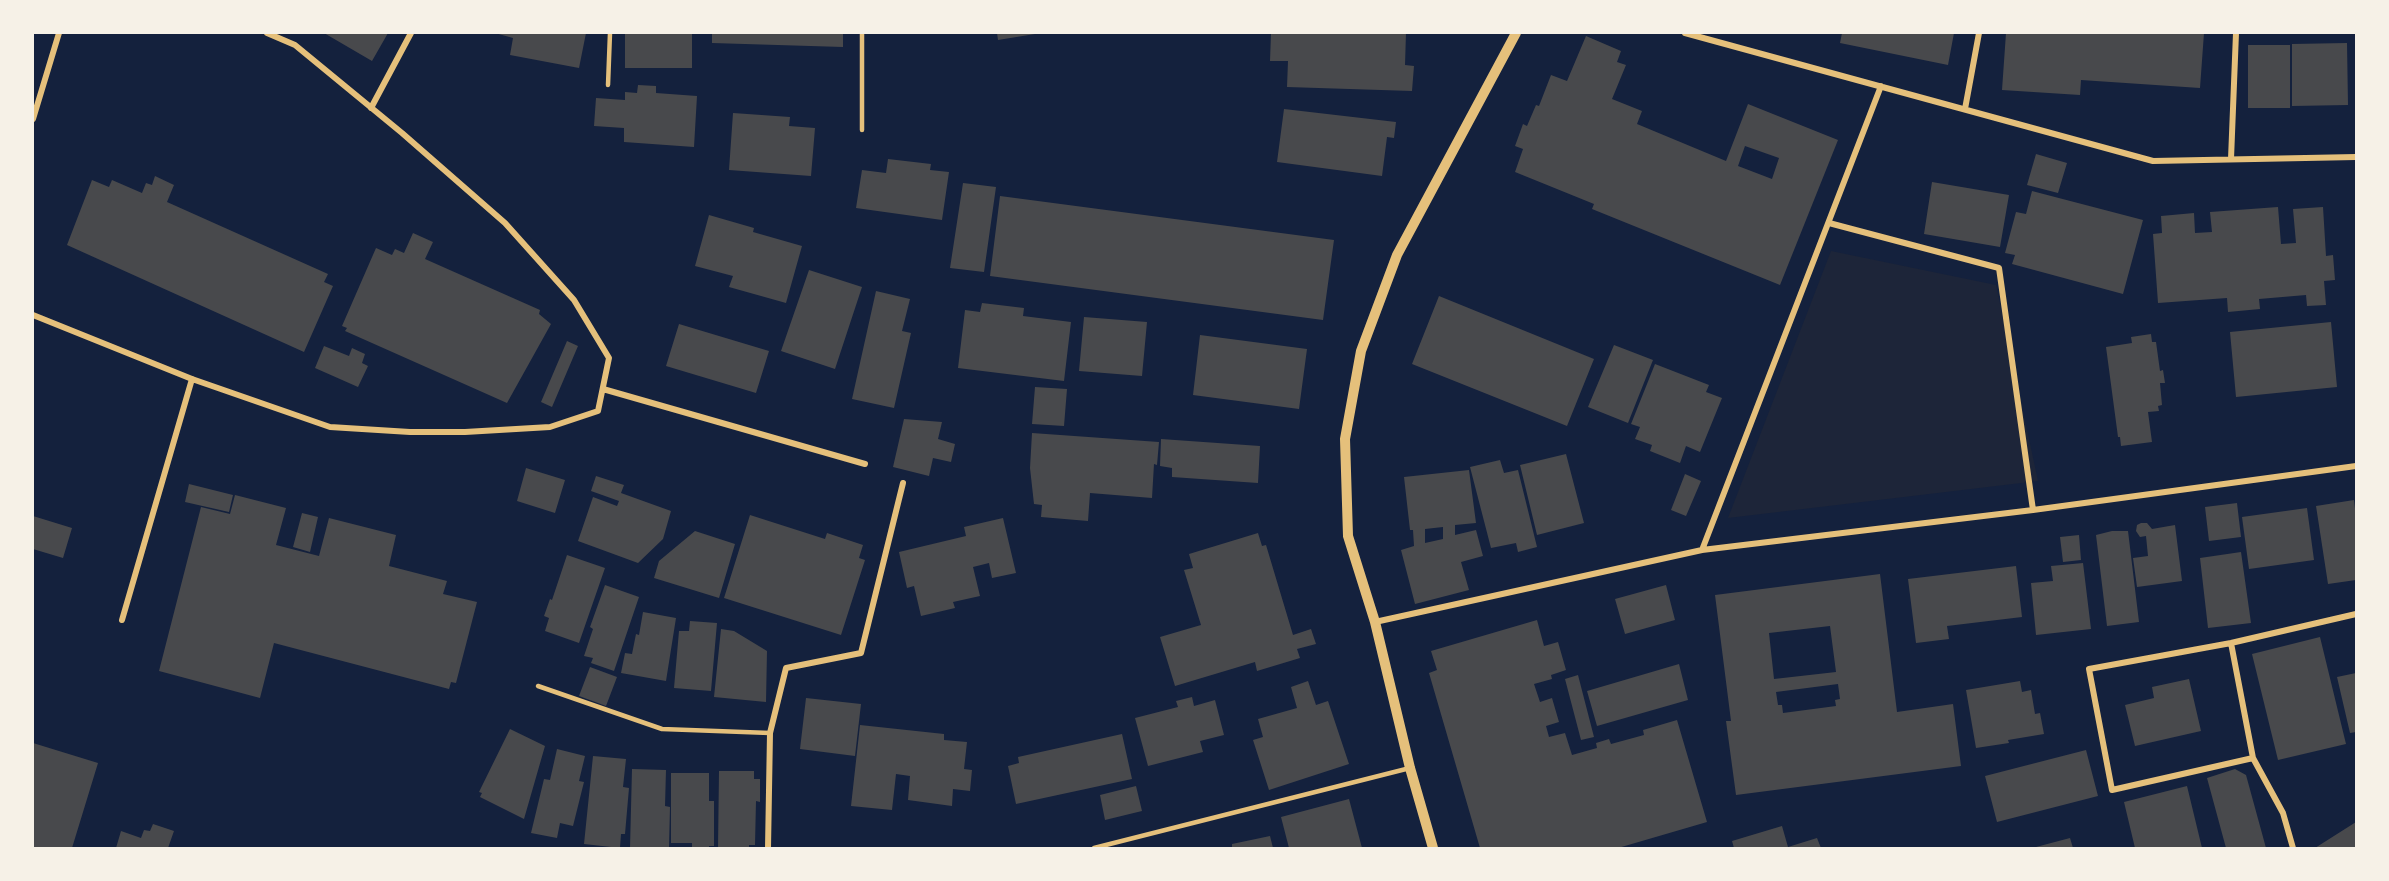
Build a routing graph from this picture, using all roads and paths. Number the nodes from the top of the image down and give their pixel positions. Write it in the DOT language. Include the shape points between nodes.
graph roads {
  1 [pos="59,33"];
  2 [pos="267,33"];
  3 [pos="411,33"];
  4 [pos="610,33"];
  5 [pos="862,33"];
  6 [pos="1516,33"];
  7 [pos="1685,33"];
  8 [pos="1979,33"];
  9 [pos="2236,33"];
  10 [pos="608,85"];
  11 [pos="1881,86"];
  12 [pos="371,108"];
  13 [pos="1965,109"];
  14 [pos="33,119"];
  15 [pos="862,130"];
  16 [pos="2356,157"];
  17 [pos="2231,159"];
  18 [pos="1829,223"];
  19 [pos="33,315"];
  20 [pos="192,379"];
  21 [pos="603,389"];
  22 [pos="865,464"];
  23 [pos="2356,466"];
  24 [pos="903,483"];
  25 [pos="2033,510"];
  26 [pos="1702,550"];
  27 [pos="2356,614"];
  28 [pos="122,620"];
  29 [pos="1375,622"];
  30 [pos="2230,643"];
  31 [pos="538,686"];
  32 [pos="770,733"];
  33 [pos="2253,758"];
  34 [pos="1410,768"];
  35 [pos="768,848"];
  36 [pos="1094,848"];
  37 [pos="1433,848"];
  38 [pos="2293,848"];
  1 -- 14 [label="street"];
  2 -- 12 [label="street" via="295,45"];
  3 -- 12 [label="street"];
  4 -- 10 [label="lane"];
  5 -- 15 [label="lane"];
  6 -- 29 [label="street" via="1397,255 1361,351 1345,439 1348,536"];
  7 -- 11 [label="street"];
  8 -- 13 [label="street"];
  9 -- 17 [label="street"];
  11 -- 13 [label="street"];
  11 -- 18 [label="street"];
  12 -- 21 [label="street" via="505,223 574,300 609,358"];
  13 -- 17 [label="street" via="2153,160"];
  16 -- 17 [label="street"];
  18 -- 25 [label="street" via="1999,268"];
  18 -- 26 [label="street"];
  19 -- 20 [label="street"];
  20 -- 21 [label="street" via="330,427 410,432 550,427 598,411"];
  20 -- 28 [label="street"];
  21 -- 22 [label="street"];
  23 -- 25 [label="street"];
  24 -- 32 [label="street" via="861,653 786,668"];
  25 -- 26 [label="street"];
  26 -- 29 [label="street"];
  27 -- 30 [label="street"];
  29 -- 34 [label="street"];
  30 -- 33 [label="street"];
  30 -- 33 [label="street" via="2089,669 2112,790"];
  31 -- 32 [label="lane" via="662,729"];
  32 -- 35 [label="street"];
  33 -- 38 [label="street" via="2283,813"];
  34 -- 36 [label="lane"];
  34 -- 37 [label="street"];
}
